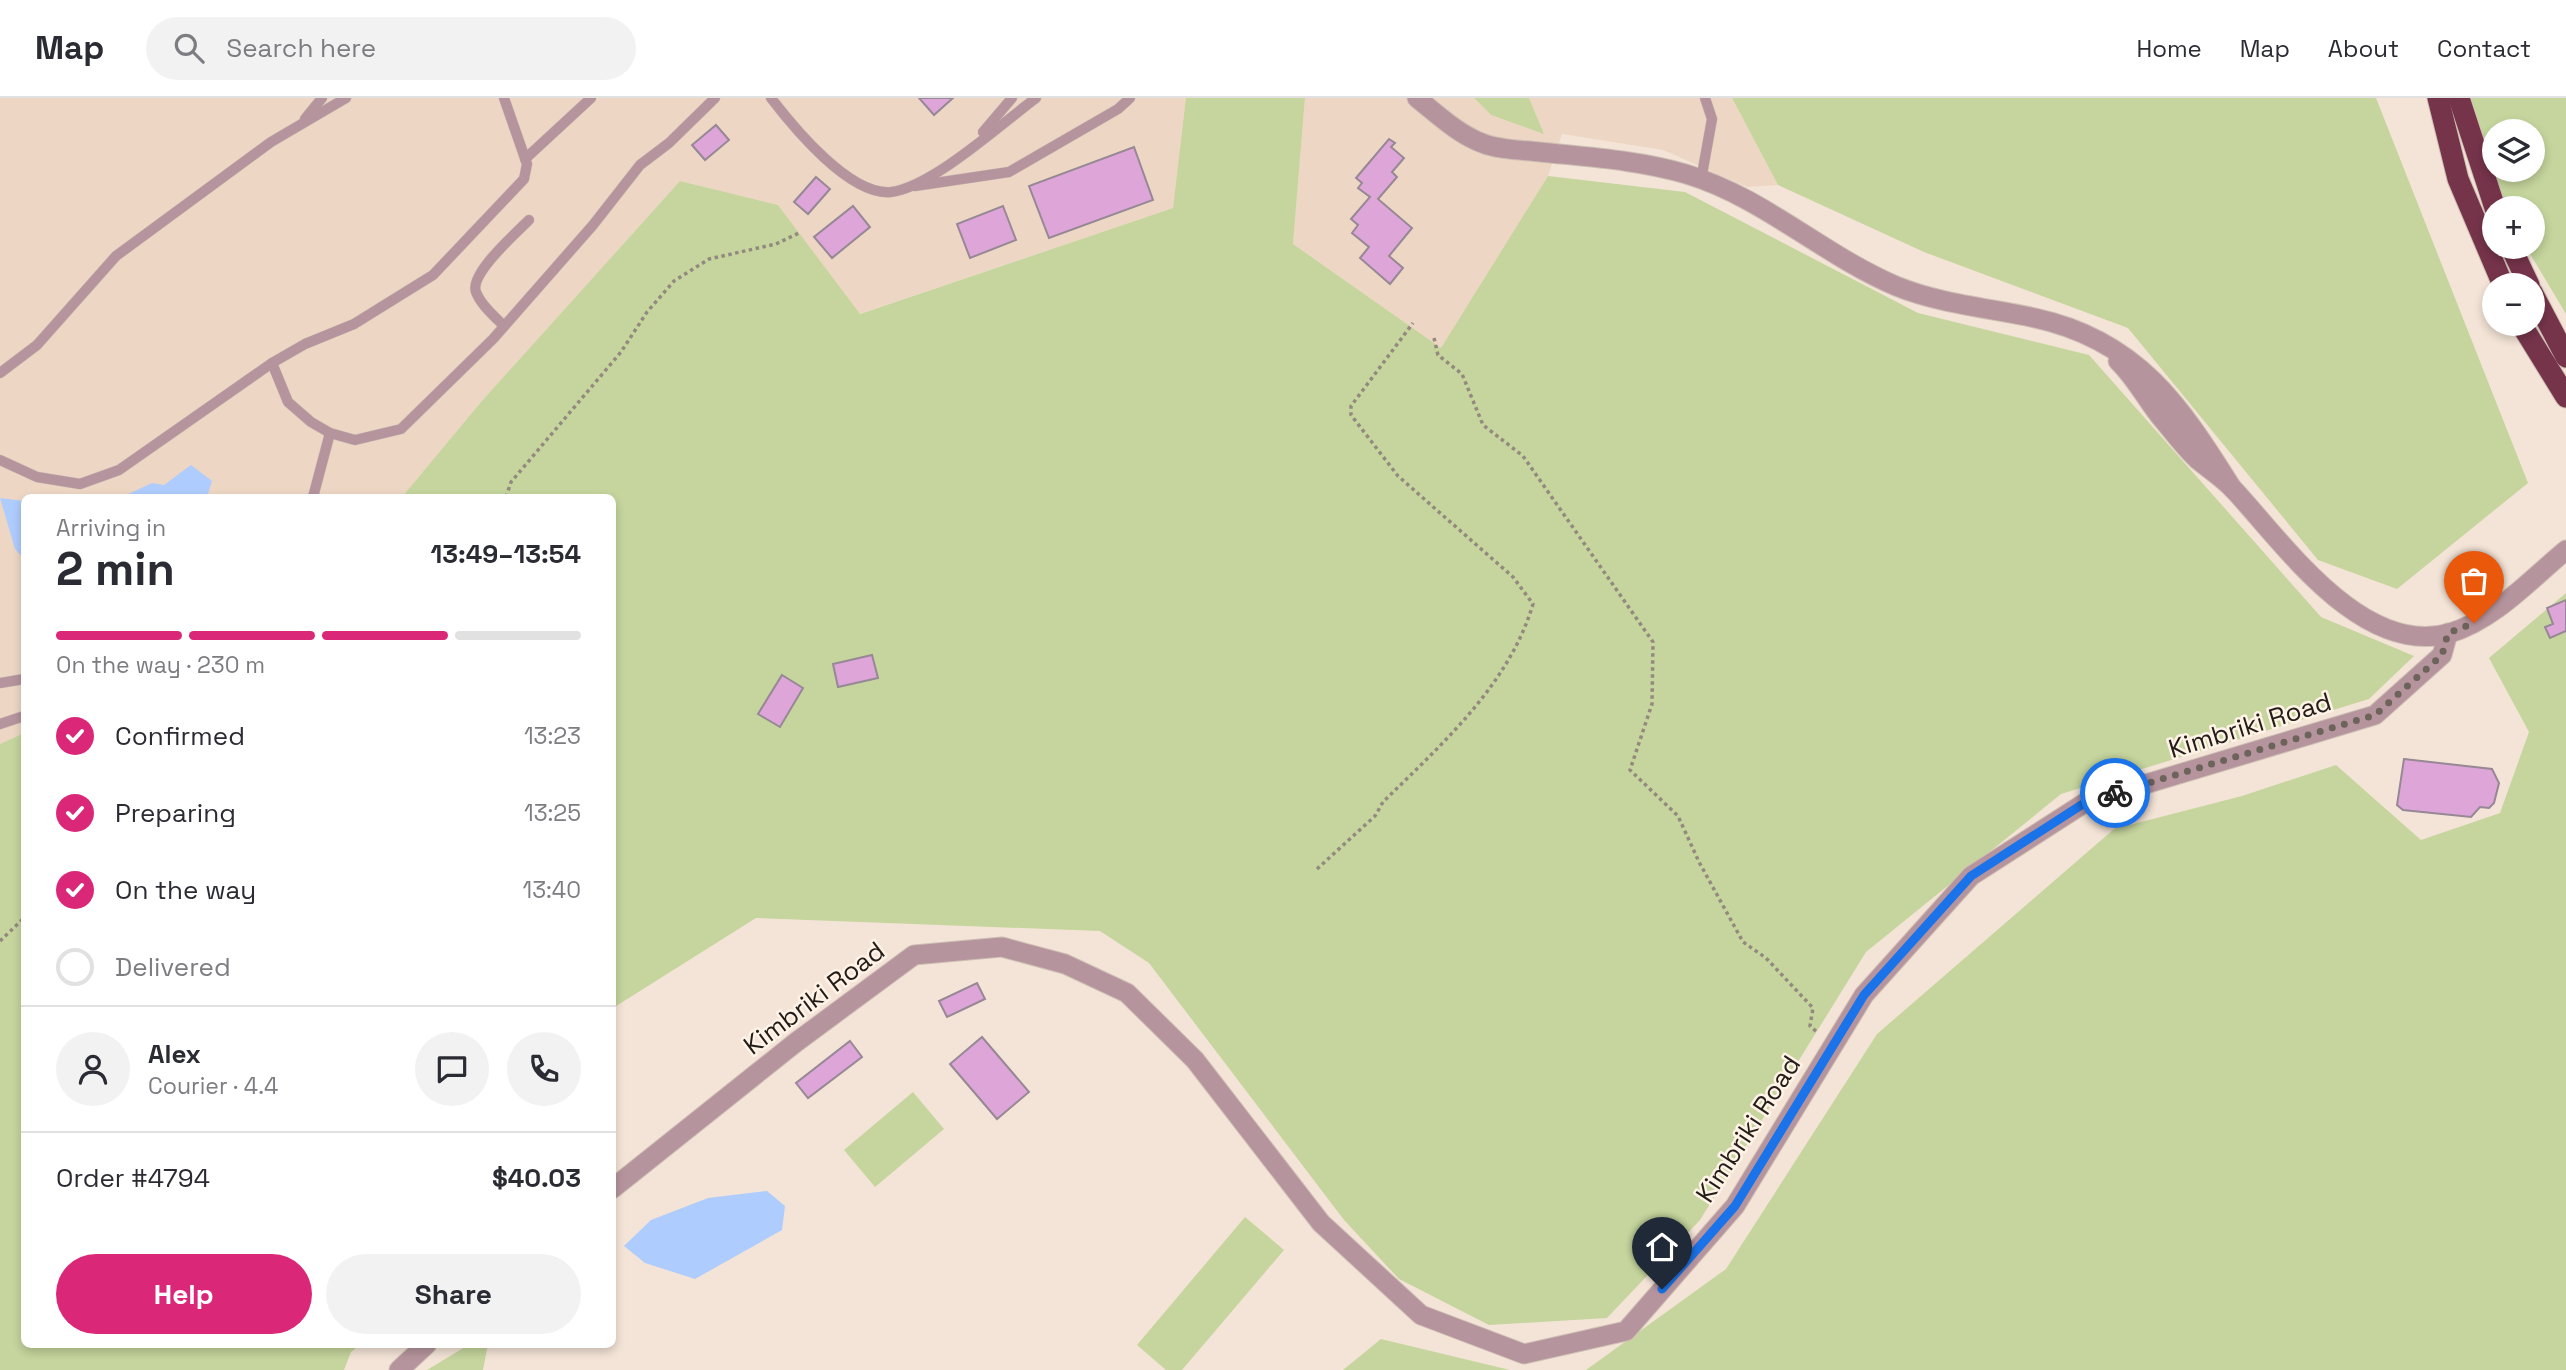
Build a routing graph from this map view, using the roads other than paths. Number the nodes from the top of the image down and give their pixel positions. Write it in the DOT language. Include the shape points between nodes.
graph roads {
  1 [pos="322,98"];
  2 [pos="346,98"];
  3 [pos="504,98"];
  4 [pos="591,98"];
  5 [pos="715,98"];
  6 [pos="771,98"];
  7 [pos="1012,98"];
  8 [pos="1035,98"];
  9 [pos="1130,98"];
  10 [pos="1417,98"];
  11 [pos="1432,98"];
  12 [pos="1705,98"];
  13 [pos="2438,98"];
  14 [pos="2459,98"];
  15 [pos="304,121"];
  16 [pos="1447,122"];
  17 [pos="968,149"];
  18 [pos="525,159"];
  19 [pos="1701,180"];
  20 [pos="910,187"];
  21 [pos="2491,196"];
  22 [pos="529,220"];
  23 [pos="2498,273"];
  24 [pos="2545,317"];
  25 [pos="504,326"];
  26 [pos="2528,336"];
  27 [pos="2566,357"];
  28 [pos="272,363"];
  29 [pos="0,373"];
  30 [pos="2566,397"];
  31 [pos="330,433"];
  32 [pos="0,460"];
  33 [pos="314,494"];
  34 [pos="2566,550"];
  35 [pos="2448,633"];
  36 [pos="21,679"];
  37 [pos="0,683"];
  38 [pos="21,717"];
  39 [pos="0,724"];
  40 [pos="616,1186"];
  41 [pos="423,1348"];
  42 [pos="398,1370"];
  1 -- 15 [label="lane"];
  2 -- 15 [label="lane"];
  3 -- 18 [label="lane"];
  4 -- 18 [label="lane"];
  5 -- 25 [label="lane" via="640,165"];
  6 -- 20 [label="lane" via="818,151 867,188 889,192"];
  7 -- 17 [label="lane"];
  8 -- 17 [label="lane"];
  9 -- 20 [label="lane" via="1009,172"];
  10 -- 16 [label="street"];
  11 -- 16 [label="lane"];
  12 -- 19 [label="lane" via="1712,119"];
  13 -- 23 [label="highway" via="2458,179"];
  14 -- 21 [label="highway"];
  15 -- 29 [label="lane" via="116,256 37,345"];
  16 -- 19 [label="street" via="1482,144 1647,164"];
  17 -- 20 [label="lane"];
  18 -- 28 [label="lane" via="524,179 433,275 354,324"];
  19 -- 35 [label="street" via="1779,218 1896,286 2063,325 2118,350 2185,414 2232,488 2307,572 2351,609 2385,627 2410,633"];
  22 -- 25 [label="lane" via="476,276 475,290"];
  24 -- 27 [label="highway"];
  25 -- 31 [label="lane" via="401,429 355,440"];
  26 -- 30 [label="highway"];
  28 -- 31 [label="lane" via="288,402"];
  28 -- 32 [label="lane" via="119,470 80,484 37,477"];
  31 -- 33 [label="lane"];
  34 -- 35 [label="street" via="2493,610"];
  35 -- 40 [label="street, Kimbriki Road" via="2442,655 2375,715 2086,802 1971,876 1864,995 1735,1206 1626,1331 1524,1354 1422,1315 1321,1223 1195,1060 1127,993 1065,964 1002,947 914,955"];
  36 -- 37 [label="lane"];
  38 -- 39 [label="lane"];
  41 -- 42 [label="street"];
}
